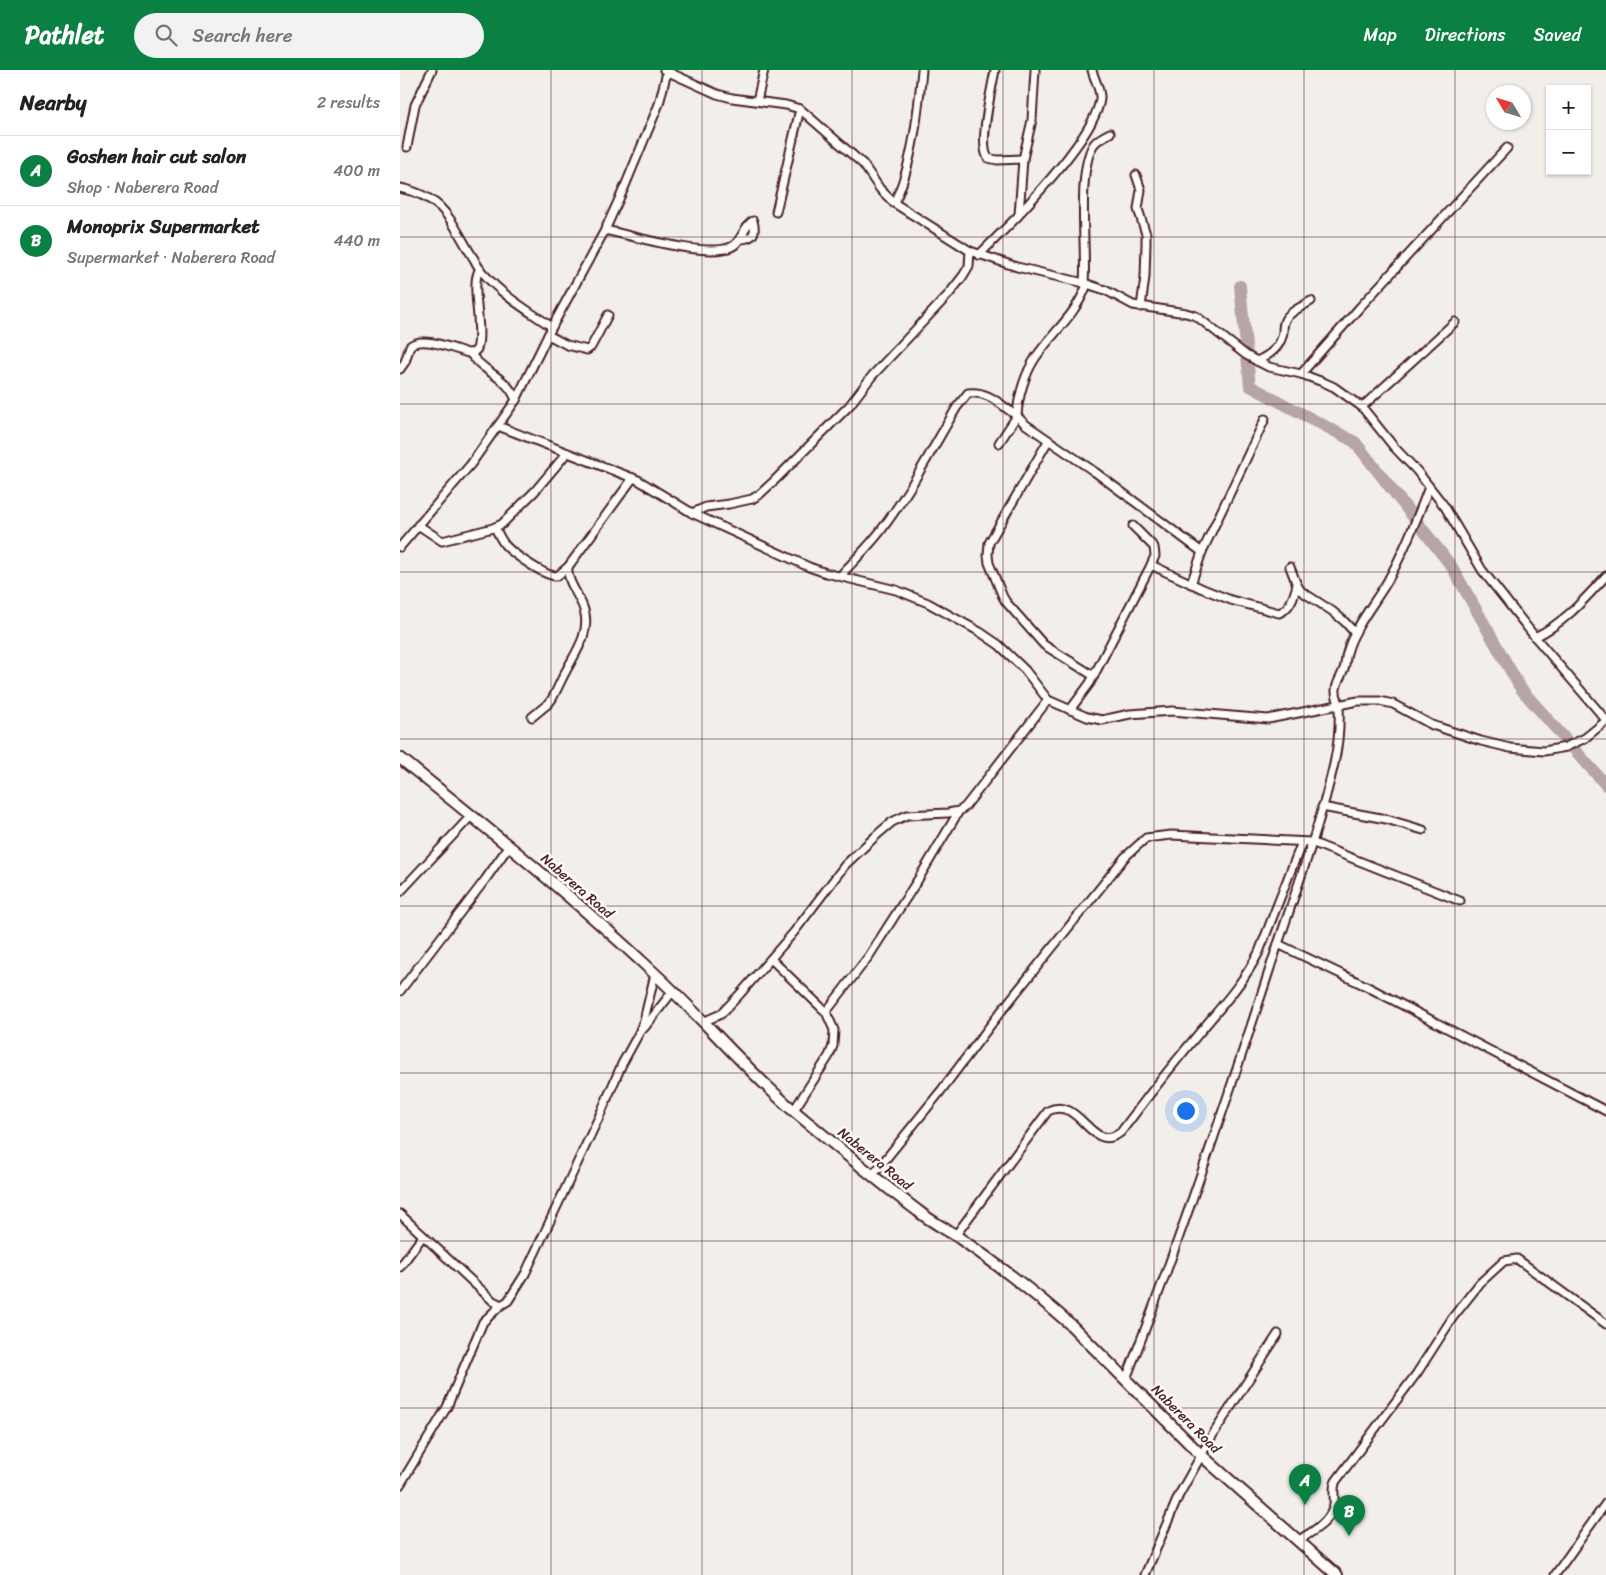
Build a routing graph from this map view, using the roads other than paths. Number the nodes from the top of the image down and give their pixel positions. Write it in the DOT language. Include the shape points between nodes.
graph roads {
  1 [pos="432,70"];
  2 [pos="764,70"];
  3 [pos="922,70"];
  4 [pos="995,70"];
  5 [pos="1036,70"];
  6 [pos="1092,70"];
  7 [pos="668,72"];
  8 [pos="757,101"];
  9 [pos="800,109"];
  10 [pos="1110,134"];
  11 [pos="407,147"];
  12 [pos="1507,148"];
  13 [pos="1023,159"];
  14 [pos="1136,175"];
  15 [pos="400,188"];
  16 [pos="894,203"];
  17 [pos="776,212"];
  18 [pos="1018,215"];
  19 [pos="605,230"];
  20 [pos="740,239"];
  21 [pos="970,251"];
  22 [pos="979,255"];
  23 [pos="480,269"];
  24 [pos="1085,283"];
  25 [pos="1311,301"];
  26 [pos="1141,307"];
  27 [pos="608,315"];
  28 [pos="1455,322"];
  29 [pos="552,327"];
  30 [pos="548,335"];
  31 [pos="470,353"];
  32 [pos="1257,361"];
  33 [pos="400,369"];
  34 [pos="1301,374"];
  35 [pos="516,400"];
  36 [pos="1362,407"];
  37 [pos="1017,416"];
  38 [pos="1265,419"];
  39 [pos="498,426"];
  40 [pos="1048,441"];
  41 [pos="999,443"];
  42 [pos="567,453"];
  43 [pos="633,478"];
  44 [pos="1430,487"];
  45 [pos="692,513"];
  46 [pos="418,525"];
  47 [pos="1133,526"];
  48 [pos="495,527"];
  49 [pos="400,547"];
  50 [pos="1202,552"];
  51 [pos="1152,565"];
  52 [pos="568,567"];
  53 [pos="1290,568"];
  54 [pos="840,576"];
  55 [pos="1606,576"];
  56 [pos="1191,584"];
  57 [pos="1297,585"];
  58 [pos="1355,633"];
  59 [pos="1535,637"];
  60 [pos="1094,676"];
  61 [pos="1048,700"];
  62 [pos="1339,705"];
  63 [pos="1070,710"];
  64 [pos="532,717"];
  65 [pos="1605,717"];
  66 [pos="400,758"];
  67 [pos="1322,808"];
  68 [pos="959,811"];
  69 [pos="471,816"];
  70 [pos="1423,830"];
  71 [pos="1302,842"];
  72 [pos="1312,842"];
  73 [pos="509,846"];
  74 [pos="400,892"];
  75 [pos="1460,901"];
  76 [pos="1278,944"];
  77 [pos="771,959"];
  78 [pos="655,974"];
  79 [pos="400,991"];
  80 [pos="673,991"];
  81 [pos="826,1012"];
  82 [pos="705,1021"];
  83 [pos="639,1033"];
  84 [pos="794,1110"];
  85 [pos="1606,1111"];
  86 [pos="872,1176"];
  87 [pos="400,1214"];
  88 [pos="423,1236"];
  89 [pos="955,1236"];
  90 [pos="400,1267"];
  91 [pos="501,1304"];
  92 [pos="1606,1324"];
  93 [pos="1278,1334"];
  94 [pos="1126,1379"];
  95 [pos="1201,1455"];
  96 [pos="400,1485"];
  97 [pos="1606,1503"];
  98 [pos="1298,1541"];
  99 [pos="1145,1575"];
  100 [pos="1337,1575"];
  101 [pos="1555,1575"];
  1 -- 11 [label="street" via="414,105"];
  2 -- 8 [label="street"];
  3 -- 16 [label="street" via="909,156"];
  4 -- 13 [label="street" via="984,136 985,154 997,160"];
  5 -- 13 [label="street" via="1031,128"];
  6 -- 18 [label="street" via="1100,97 1091,124"];
  7 -- 8 [label="street" via="717,94"];
  7 -- 19 [label="street" via="659,104"];
  8 -- 9 [label="street"];
  9 -- 16 [label="street" via="863,164"];
  9 -- 17 [label="street"];
  10 -- 24 [label="street" via="1093,146 1086,168"];
  12 -- 34 [label="street"];
  13 -- 18 [label="street"];
  14 -- 26 [label="street" via="1141,190 1138,208 1146,234"];
  15 -- 23 [label="street" via="426,196 448,215"];
  16 -- 21 [label="street"];
  18 -- 22 [label="street"];
  19 -- 20 [label="street" via="711,251 732,247"];
  19 -- 29 [label="street"];
  21 -- 22 [label="street"];
  21 -- 45 [label="street" via="968,266 953,289 872,376 849,406 781,475 752,499 706,507"];
  22 -- 24 [label="street"];
  23 -- 29 [label="street" via="495,285"];
  23 -- 31 [label="street" via="475,282 479,344"];
  24 -- 26 [label="street"];
  24 -- 37 [label="street" via="1083,295 1073,313 1029,369"];
  25 -- 32 [label="street" via="1284,320 1283,334 1274,351"];
  26 -- 32 [label="street" via="1196,316"];
  27 -- 30 [label="street" via="587,350 567,345"];
  28 -- 36 [label="street"];
  29 -- 30 [label="street"];
  30 -- 35 [label="street"];
  31 -- 33 [label="street" via="418,342 410,346"];
  31 -- 35 [label="street" via="510,386"];
  32 -- 34 [label="street"];
  34 -- 36 [label="street" via="1334,387"];
  35 -- 39 [label="street"];
  36 -- 44 [label="street"];
  37 -- 40 [label="street"];
  37 -- 41 [label="street"];
  37 -- 54 [label="street" via="987,396 972,392 966,396 892,516"];
  38 -- 50 [label="street"];
  39 -- 42 [label="street"];
  39 -- 46 [label="street" via="444,498"];
  40 -- 50 [label="street"];
  40 -- 60 [label="street" via="989,543 988,556 1003,597 1033,634 1048,649"];
  42 -- 43 [label="street"];
  42 -- 48 [label="street" via="535,491"];
  43 -- 45 [label="street"];
  43 -- 52 [label="street"];
  44 -- 58 [label="street" via="1388,581"];
  44 -- 59 [label="street" via="1482,570"];
  45 -- 54 [label="street" via="809,567"];
  46 -- 48 [label="street" via="442,541"];
  46 -- 49 [label="street"];
  47 -- 51 [label="street" via="1154,547"];
  48 -- 52 [label="street" via="507,547 547,574 557,576"];
  50 -- 56 [label="street"];
  51 -- 56 [label="street"];
  51 -- 60 [label="street"];
  52 -- 64 [label="street" via="584,611 583,638 552,699"];
  53 -- 57 [label="street"];
  54 -- 61 [label="street" via="906,593 980,632 1016,660"];
  55 -- 59 [label="street" via="1565,619"];
  56 -- 57 [label="street" via="1231,600 1280,613 1292,601"];
  57 -- 58 [label="street" via="1344,620"];
  58 -- 62 [label="street" via="1346,654 1345,669 1336,685"];
  59 -- 65 [label="street"];
  60 -- 63 [label="street"];
  61 -- 63 [label="street"];
  61 -- 68 [label="street" via="972,799"];
  62 -- 63 [label="street" via="1268,719 1172,711 1102,720"];
  62 -- 65 [label="street" via="1380,701 1393,704 1432,725 1481,741 1544,751 1566,747 1585,738"];
  62 -- 67 [label="street" via="1334,762"];
  66 -- 69 [label="street, Naberera Road"];
  67 -- 70 [label="street" via="1386,818"];
  67 -- 72 [label="street"];
  68 -- 77 [label="street" via="907,815 892,822 846,865"];
  68 -- 81 [label="street" via="869,956"];
  69 -- 73 [label="street, Naberera Road"];
  69 -- 74 [label="street"];
  71 -- 72 [label="street"];
  71 -- 86 [label="street" via="1171,835 1146,838 1125,857"];
  71 -- 89 [label="street" via="1260,952 1247,974 1121,1132 1108,1139 1096,1134 1068,1109 1056,1107 1048,1111"];
  72 -- 75 [label="street"];
  72 -- 76 [label="street"];
  73 -- 78 [label="street, Naberera Road"];
  73 -- 79 [label="street"];
  76 -- 85 [label="street"];
  76 -- 94 [label="street" via="1230,1094"];
  77 -- 81 [label="street"];
  77 -- 82 [label="street" via="724,1011"];
  78 -- 80 [label="street, Naberera Road"];
  78 -- 83 [label="street"];
  80 -- 82 [label="street, Naberera Road"];
  80 -- 83 [label="street"];
  81 -- 84 [label="street" via="834,1030 833,1046"];
  82 -- 84 [label="street, Naberera Road"];
  83 -- 91 [label="street" via="525,1274 510,1299"];
  84 -- 86 [label="street, Naberera Road"];
  86 -- 89 [label="street, Naberera Road"];
  87 -- 88 [label="street"];
  88 -- 90 [label="street"];
  88 -- 91 [label="street" via="493,1301"];
  89 -- 94 [label="street, Naberera Road" via="1049,1306"];
  91 -- 96 [label="street" via="483,1322 447,1406"];
  92 -- 98 [label="street" via="1517,1259 1504,1261 1480,1283 1453,1317 1417,1373 1336,1480 1333,1508 1326,1521"];
  93 -- 95 [label="street"];
  94 -- 95 [label="street, Naberera Road"];
  95 -- 98 [label="street, Naberera Road"];
  95 -- 99 [label="street"];
  97 -- 101 [label="street"];
  98 -- 100 [label="street, Naberera Road"];
}
